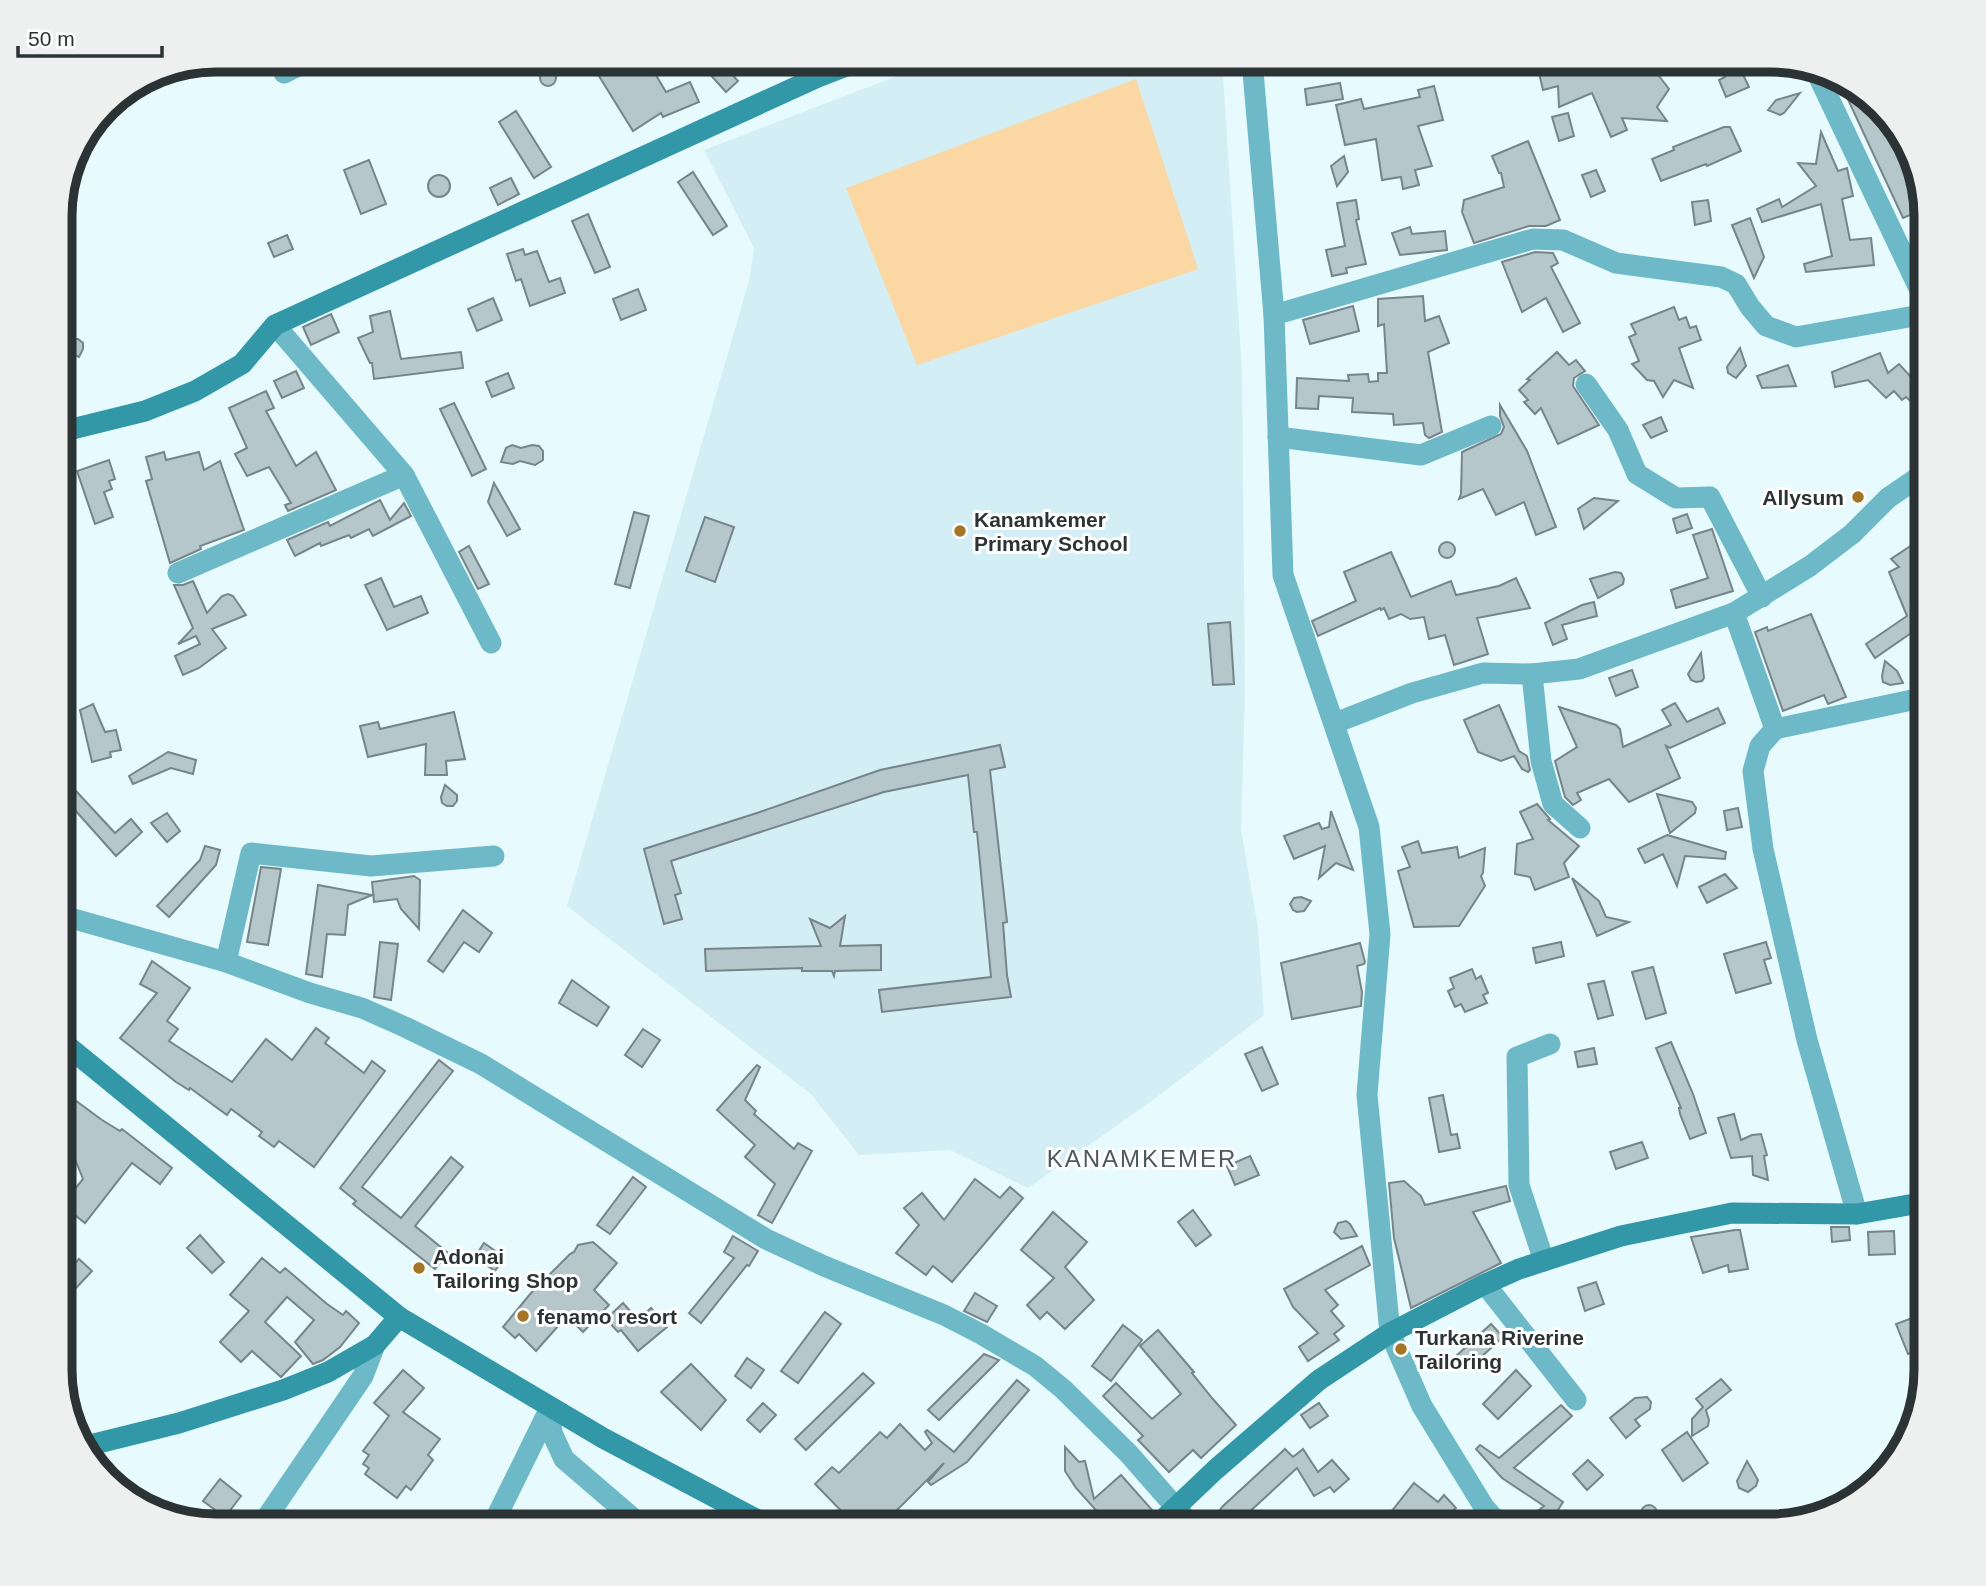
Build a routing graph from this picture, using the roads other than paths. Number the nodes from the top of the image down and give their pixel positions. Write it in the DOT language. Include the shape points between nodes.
graph roads {
  1 [pos="825,72"];
  2 [pos="831,72"];
  3 [pos="1253,72"];
  4 [pos="818,77"];
  5 [pos="1821,81"];
  6 [pos="1914,276"];
  7 [pos="1274,315"];
  8 [pos="1914,316"];
  9 [pos="275,326"];
  10 [pos="1586,384"];
  11 [pos="1491,426"];
  12 [pos="72,429"];
  13 [pos="1278,437"];
  14 [pos="404,475"];
  15 [pos="1914,481"];
  16 [pos="178,573"];
  17 [pos="1762,597"];
  18 [pos="1734,613"];
  19 [pos="491,643"];
  20 [pos="1532,674"];
  21 [pos="1914,699"];
  22 [pos="1335,723"];
  23 [pos="1775,729"];
  24 [pos="1580,828"];
  25 [pos="494,856"];
  26 [pos="72,918"];
  27 [pos="226,962"];
  28 [pos="1550,1044"];
  29 [pos="72,1050"];
  30 [pos="1914,1204"];
  31 [pos="1857,1214"];
  32 [pos="1544,1261"];
  33 [pos="1485,1284"];
  34 [pos="399,1317"];
  35 [pos="1390,1333"];
  36 [pos="375,1345"];
  37 [pos="1576,1400"];
  38 [pos="550,1408"];
  39 [pos="93,1444"];
  40 [pos="1176,1507"];
  41 [pos="270,1514"];
  42 [pos="498,1514"];
  43 [pos="627,1514"];
  44 [pos="745,1514"];
  45 [pos="1169,1514"];
  46 [pos="1182,1514"];
  47 [pos="1490,1514"];
  1 -- 4 [label="street"];
  2 -- 4 [label="street"];
  3 -- 7 [label="street"];
  4 -- 9 [label="street"];
  5 -- 6 [label="street"];
  7 -- 8 [label="street" via="1533,239 1563,240 1616,263 1721,277 1736,284 1766,326 1796,337"];
  7 -- 13 [label="street"];
  9 -- 12 [label="street" via="242,364 195,391 145,411"];
  9 -- 14 [label="street"];
  10 -- 17 [label="street" via="1618,430 1637,474 1676,498 1710,497"];
  11 -- 13 [label="street" via="1422,455"];
  13 -- 22 [label="street" via="1283,575"];
  14 -- 16 [label="street"];
  14 -- 19 [label="street"];
  15 -- 17 [label="street" via="1888,498 1842,542"];
  17 -- 18 [label="street"];
  18 -- 20 [label="street" via="1579,669"];
  18 -- 23 [label="street"];
  20 -- 22 [label="street" via="1483,673 1412,693"];
  20 -- 24 [label="street" via="1541,761 1553,804"];
  21 -- 23 [label="street"];
  22 -- 35 [label="street" via="1369,827 1380,934 1367,1095"];
  23 -- 31 [label="street" via="1760,746 1753,771 1763,849 1807,1040"];
  25 -- 27 [label="street" via="371,866 251,853"];
  26 -- 27 [label="street"];
  27 -- 40 [label="street" via="362,1008 448,1047 766,1239 944,1315 1006,1347 1095,1418"];
  28 -- 32 [label="street" via="1517,1058 1519,1185"];
  29 -- 34 [label="street"];
  30 -- 31 [label="street"];
  31 -- 32 [label="street" via="1732,1213 1621,1236"];
  32 -- 33 [label="street"];
  33 -- 35 [label="street"];
  33 -- 37 [label="street"];
  34 -- 36 [label="street"];
  34 -- 38 [label="street"];
  35 -- 40 [label="street" via="1319,1380"];
  35 -- 47 [label="street" via="1422,1406"];
  36 -- 39 [label="street" via="328,1372 283,1390"];
  36 -- 41 [label="street" via="363,1376"];
  38 -- 42 [label="street"];
  38 -- 43 [label="street" via="552,1433 564,1459"];
  38 -- 44 [label="street"];
  40 -- 45 [label="street"];
  40 -- 46 [label="street"];
}
